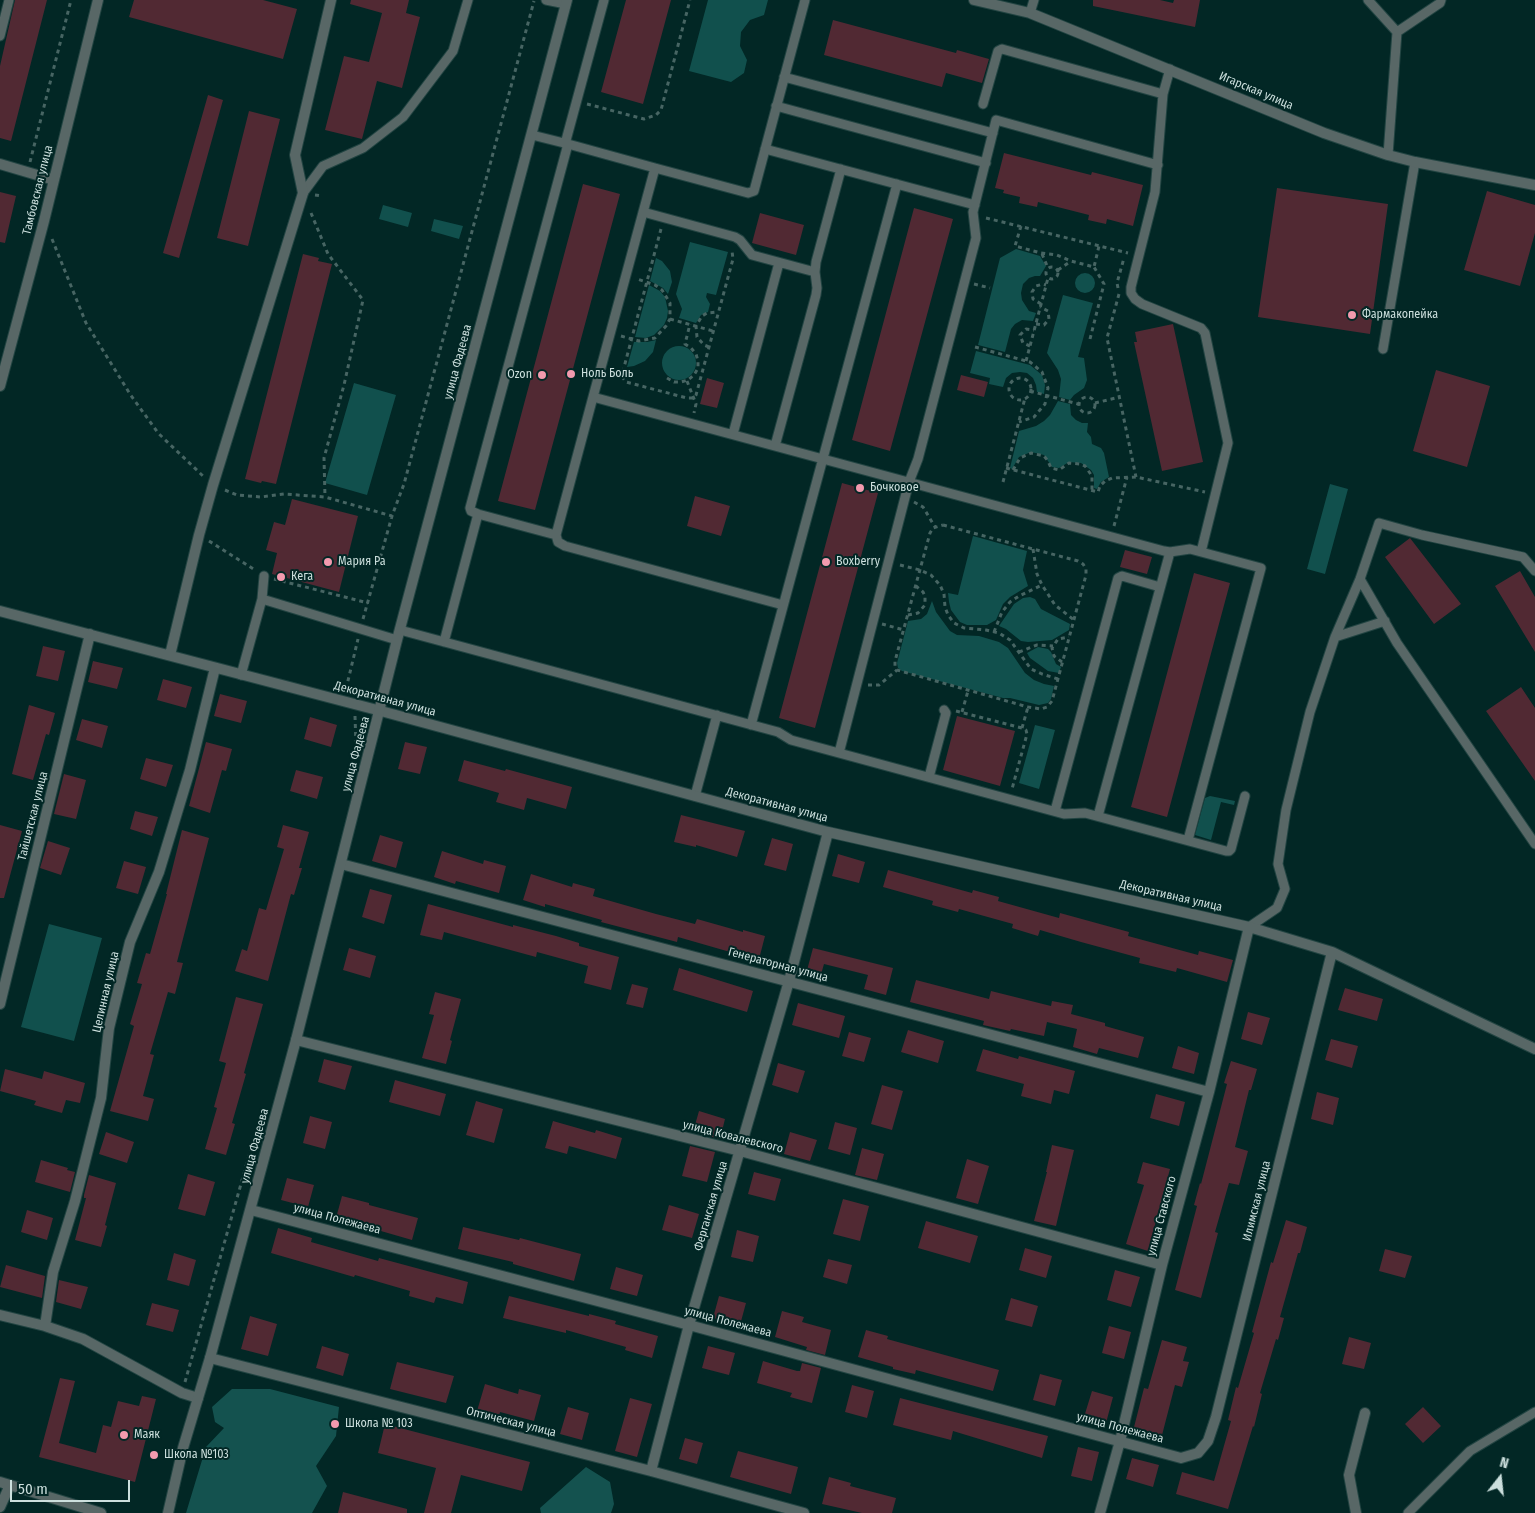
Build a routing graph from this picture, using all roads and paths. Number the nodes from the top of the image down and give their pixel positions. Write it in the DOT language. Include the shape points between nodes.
graph roads {
  1 [pos="9,0"];
  2 [pos="71,0"];
  3 [pos="98,0"];
  4 [pos="331,0"];
  5 [pos="468,0"];
  6 [pos="534,0"];
  7 [pos="546,0"];
  8 [pos="604,0"];
  9 [pos="690,0"];
  10 [pos="805,0"];
  11 [pos="974,0"];
  12 [pos="1034,0"];
  13 [pos="1368,0"];
  14 [pos="1441,0"];
  15 [pos="567,2"];
  16 [pos="1030,13"];
  17 [pos="1397,32"];
  18 [pos="0,36"];
  19 [pos="1170,69"];
  20 [pos="784,77"];
  21 [pos="1163,94"];
  22 [pos="577,101"];
  23 [pos="983,104"];
  24 [pos="776,106"];
  25 [pos="532,134"];
  26 [pos="993,134"];
  27 [pos="567,144"];
  28 [pos="765,149"];
  29 [pos="1388,155"];
  30 [pos="1415,162"];
  31 [pos="986,163"];
  32 [pos="0,164"];
  33 [pos="1158,165"];
  34 [pos="655,168"];
  35 [pos="841,169"];
  36 [pos="27,172"];
  37 [pos="54,180"];
  38 [pos="897,184"];
  39 [pos="1535,185"];
  40 [pos="303,193"];
  41 [pos="322,196"];
  42 [pos="975,205"];
  43 [pos="643,212"];
  44 [pos="985,217"];
  45 [pos="44,221"];
  46 [pos="1021,226"];
  47 [pos="662,228"];
  48 [pos="1099,246"];
  49 [pos="729,247"];
  50 [pos="1041,253"];
  51 [pos="1126,253"];
  52 [pos="1139,256"];
  53 [pos="1071,261"];
  54 [pos="779,263"];
  55 [pos="1094,267"];
  56 [pos="1048,268"];
  57 [pos="1058,270"];
  58 [pos="815,272"];
  59 [pos="1048,278"];
  60 [pos="647,282"];
  61 [pos="1046,285"];
  62 [pos="1041,305"];
  63 [pos="718,312"];
  64 [pos="670,319"];
  65 [pos="690,324"];
  66 [pos="1036,324"];
  67 [pos="696,326"];
  68 [pos="1034,330"];
  69 [pos="713,331"];
  70 [pos="632,339"];
  71 [pos="1090,339"];
  72 [pos="1030,346"];
  73 [pos="709,347"];
  74 [pos="975,347"];
  75 [pos="1383,349"];
  76 [pos="1026,361"];
  77 [pos="667,378"];
  78 [pos="687,381"];
  79 [pos="0,386"];
  80 [pos="1030,391"];
  81 [pos="1048,396"];
  82 [pos="593,397"];
  83 [pos="1120,397"];
  84 [pos="694,398"];
  85 [pos="1025,398"];
  86 [pos="1095,403"];
  87 [pos="1078,404"];
  88 [pos="1019,422"];
  89 [pos="691,423"];
  90 [pos="733,434"];
  91 [pos="775,446"];
  92 [pos="823,459"];
  93 [pos="1006,468"];
  94 [pos="1013,470"];
  95 [pos="1127,477"];
  96 [pos="1136,477"];
  97 [pos="909,482"];
  98 [pos="1003,482"];
  99 [pos="213,485"];
  100 [pos="1092,491"];
  101 [pos="1215,494"];
  102 [pos="325,497"];
  103 [pos="905,500"];
  104 [pos="1118,510"];
  105 [pos="478,514"];
  106 [pos="392,516"];
  107 [pos="935,527"];
  108 [pos="199,535"];
  109 [pos="556,535"];
  110 [pos="1033,549"];
  111 [pos="1170,552"];
  112 [pos="1201,552"];
  113 [pos="889,562"];
  114 [pos="920,570"];
  115 [pos="1535,571"];
  116 [pos="264,576"];
  117 [pos="1360,579"];
  118 [pos="1042,585"];
  119 [pos="916,586"];
  120 [pos="1160,587"];
  121 [pos="262,599"];
  122 [pos="368,603"];
  123 [pos="783,605"];
  124 [pos="0,611"];
  125 [pos="908,615"];
  126 [pos="1074,620"];
  127 [pos="1384,621"];
  128 [pos="873,622"];
  129 [pos="360,628"];
  130 [pos="904,630"];
  131 [pos="994,632"];
  132 [pos="90,634"];
  133 [pos="399,635"];
  134 [pos="1069,637"];
  135 [pos="1335,637"];
  136 [pos="444,642"];
  137 [pos="1053,646"];
  138 [pos="1019,652"];
  139 [pos="170,655"];
  140 [pos="1062,662"];
  141 [pos="215,668"];
  142 [pos="897,670"];
  143 [pos="241,675"];
  144 [pos="1058,679"];
  145 [pos="857,682"];
  146 [pos="968,691"];
  147 [pos="351,703"];
  148 [pos="1028,707"];
  149 [pos="381,710"];
  150 [pos="945,710"];
  151 [pos="962,712"];
  152 [pos="717,715"];
  153 [pos="751,725"];
  154 [pos="1022,728"];
  155 [pos="356,747"];
  156 [pos="839,753"];
  157 [pos="929,777"];
  158 [pos="695,796"];
  159 [pos="1245,796"];
  160 [pos="1010,799"];
  161 [pos="1055,811"];
  162 [pos="1098,816"];
  163 [pos="828,832"];
  164 [pos="1188,840"];
  165 [pos="1535,844"];
  166 [pos="341,864"];
  167 [pos="1249,927"];
  168 [pos="1332,952"];
  169 [pos="789,981"];
  170 [pos="0,1004"];
  171 [pos="296,1040"];
  172 [pos="1535,1050"];
  173 [pos="1209,1092"];
  174 [pos="252,1145"];
  175 [pos="740,1151"];
  176 [pos="251,1210"];
  177 [pos="1162,1265"];
  178 [pos="0,1315"];
  179 [pos="689,1325"];
  180 [pos="45,1326"];
  181 [pos="210,1358"];
  182 [pos="182,1393"];
  183 [pos="198,1398"];
  184 [pos="1535,1412"];
  185 [pos="1365,1413"];
  186 [pos="1120,1440"];
  187 [pos="1198,1453"];
  188 [pos="651,1471"];
  189 [pos="5,1484"];
  190 [pos="0,1507"];
  191 [pos="101,1513"];
  192 [pos="168,1513"];
  193 [pos="804,1513"];
  194 [pos="1100,1513"];
  195 [pos="1356,1513"];
  196 [pos="1408,1513"];
  1 -- 18 [label="lane"];
  2 -- 36 [label="path"];
  3 -- 37 [label="street, Тамбовская улица"];
  4 -- 40 [label="street" via="295,155"];
  5 -- 40 [label="lane" via="453,52 403,117 363,148 323,166"];
  6 -- 106 [label="path" via="404,484"];
  7 -- 15 [label="lane"];
  8 -- 22 [label="lane"];
  9 -- 22 [label="path" via="656,116 644,120"];
  10 -- 20 [label="lane"];
  11 -- 16 [label="street, Игарская улица"];
  12 -- 16 [label="lane"];
  13 -- 17 [label="lane"];
  14 -- 17 [label="lane"];
  15 -- 25 [label="street, улица Фадеева"];
  16 -- 19 [label="street, Игарская улица"];
  17 -- 29 [label="lane"];
  19 -- 21 [label="lane"];
  19 -- 29 [label="street, Игарская улица" via="1324,133"];
  20 -- 24 [label="lane"];
  20 -- 26 [label="lane"];
  21 -- 23 [label="lane" via="1002,48 998,51"];
  21 -- 33 [label="lane"];
  22 -- 27 [label="lane"];
  24 -- 28 [label="lane"];
  24 -- 31 [label="lane"];
  25 -- 27 [label="lane"];
  25 -- 133 [label="street, улица Фадеева"];
  26 -- 31 [label="lane"];
  26 -- 33 [label="lane" via="996,120"];
  27 -- 34 [label="lane"];
  27 -- 105 [label="lane" via="470,508"];
  28 -- 34 [label="lane" via="752,193"];
  28 -- 35 [label="lane"];
  29 -- 30 [label="street, Игарская улица"];
  30 -- 39 [label="street, Игарская улица"];
  30 -- 75 [label="lane"];
  31 -- 42 [label="lane"];
  32 -- 36 [label="street"];
  33 -- 52 [label="lane" via="1156,192"];
  34 -- 43 [label="lane"];
  35 -- 38 [label="lane"];
  35 -- 58 [label="lane"];
  36 -- 37 [label="street"];
  37 -- 45 [label="street, Тамбовская улица"];
  38 -- 42 [label="lane"];
  38 -- 92 [label="lane"];
  40 -- 41 [label="path"];
  40 -- 99 [label="street"];
  40 -- 102 [label="path" via="328,254 363,300 324,458"];
  42 -- 97 [label="lane" via="976,238 918,459"];
  43 -- 54 [label="lane" via="735,237 752,254"];
  43 -- 82 [label="lane"];
  44 -- 46 [label="path"];
  45 -- 79 [label="street, Тамбовская улица"];
  45 -- 99 [label="path" via="86,323 130,394 158,433"];
  46 -- 48 [label="path"];
  46 -- 50 [label="path" via="1016,246"];
  47 -- 60 [label="path"];
  48 -- 51 [label="path"];
  48 -- 55 [label="path"];
  49 -- 63 [label="path" via="733,259"];
  50 -- 53 [label="path"];
  50 -- 56 [label="path"];
  51 -- 52 [label="path"];
  51 -- 83 [label="path" via="1107,338"];
  52 -- 101 [label="lane" via="1131,287 1134,299 1201,328 1205,333 1228,443"];
  53 -- 55 [label="path"];
  53 -- 57 [label="path"];
  54 -- 58 [label="lane"];
  54 -- 90 [label="lane"];
  55 -- 71 [label="path" via="1104,284"];
  56 -- 57 [label="path" via="1052,266"];
  56 -- 59 [label="path"];
  57 -- 59 [label="path" via="1056,278"];
  58 -- 91 [label="lane" via="816,295"];
  59 -- 61 [label="path"];
  60 -- 64 [label="path" via="667,296"];
  60 -- 70 [label="path"];
  61 -- 62 [label="path"];
  61 -- 62 [label="path" via="1036,286 1032,292 1033,299"];
  62 -- 66 [label="path"];
  62 -- 66 [label="path" via="1048,310 1050,319 1044,325"];
  63 -- 67 [label="path" via="702,316"];
  63 -- 69 [label="path"];
  64 -- 65 [label="path"];
  64 -- 70 [label="path" via="655,338"];
  65 -- 67 [label="path"];
  65 -- 78 [label="path" via="684,344 696,354 698,368"];
  66 -- 68 [label="path"];
  67 -- 69 [label="path"];
  67 -- 73 [label="path" via="696,337"];
  68 -- 72 [label="path"];
  68 -- 72 [label="path" via="1026,329 1020,336 1023,343"];
  69 -- 73 [label="path"];
  70 -- 84 [label="path" via="623,371 626,382"];
  72 -- 76 [label="path"];
  73 -- 84 [label="path"];
  74 -- 76 [label="path"];
  76 -- 81 [label="path" via="1042,372"];
  77 -- 78 [label="path" via="674,382"];
  78 -- 84 [label="path"];
  80 -- 81 [label="path"];
  80 -- 85 [label="path"];
  80 -- 85 [label="path" via="1024,379 1011,382 1011,396 1020,400"];
  81 -- 87 [label="path"];
  81 -- 88 [label="path" via="1034,416"];
  82 -- 89 [label="lane"];
  82 -- 109 [label="lane"];
  83 -- 86 [label="path"];
  83 -- 96 [label="path"];
  84 -- 89 [label="path" via="696,404"];
  85 -- 88 [label="path"];
  86 -- 87 [label="path" via="1089,396"];
  86 -- 87 [label="path" via="1089,413 1081,411"];
  88 -- 93 [label="path"];
  89 -- 90 [label="lane"];
  90 -- 91 [label="lane"];
  91 -- 92 [label="lane"];
  92 -- 97 [label="lane"];
  92 -- 123 [label="lane"];
  93 -- 94 [label="path"];
  93 -- 98 [label="path"];
  94 -- 100 [label="path"];
  94 -- 100 [label="path" via="1020,458 1031,453 1044,456 1051,468 1059,470 1069,463 1080,464 1092,476"];
  95 -- 96 [label="path"];
  95 -- 100 [label="path" via="1112,478 1105,481 1098,492"];
  95 -- 104 [label="path"];
  96 -- 101 [label="path"];
  97 -- 103 [label="lane"];
  97 -- 111 [label="lane"];
  99 -- 102 [label="path" via="237,495"];
  99 -- 108 [label="street"];
  101 -- 112 [label="lane"];
  102 -- 106 [label="path"];
  103 -- 107 [label="path" via="920,504"];
  103 -- 113 [label="lane"];
  105 -- 109 [label="lane"];
  105 -- 136 [label="lane"];
  106 -- 122 [label="path"];
  107 -- 110 [label="path" via="943,525"];
  107 -- 114 [label="path" via="930,533"];
  108 -- 116 [label="path"];
  108 -- 139 [label="street"];
  109 -- 123 [label="lane" via="558,542 565,546"];
  110 -- 118 [label="path"];
  110 -- 126 [label="path" via="1078,561 1086,569"];
  111 -- 112 [label="lane" via="1186,548"];
  111 -- 120 [label="lane"];
  112 -- 164 [label="lane" via="1261,568"];
  113 -- 114 [label="path"];
  113 -- 128 [label="lane"];
  114 -- 119 [label="path"];
  114 -- 131 [label="path" via="931,575 940,585 945,607 954,623 964,628"];
  115 -- 117 [label="lane" via="1524,556 1379,523"];
  116 -- 121 [label="lane"];
  116 -- 122 [label="path"];
  117 -- 127 [label="lane"];
  117 -- 135 [label="lane"];
  118 -- 126 [label="path" via="1055,605"];
  118 -- 131 [label="path" via="1010,602"];
  119 -- 125 [label="path"];
  119 -- 125 [label="path" via="925,596 925,605 918,613"];
  120 -- 161 [label="lane" via="1122,576 1118,578"];
  120 -- 162 [label="lane"];
  121 -- 129 [label="lane"];
  121 -- 143 [label="lane"];
  122 -- 129 [label="path"];
  123 -- 153 [label="lane"];
  124 -- 132 [label="street, Декоративная улица"];
  125 -- 130 [label="path"];
  126 -- 134 [label="path"];
  127 -- 135 [label="lane"];
  127 -- 165 [label="lane"];
  128 -- 130 [label="path"];
  128 -- 145 [label="lane"];
  129 -- 133 [label="lane"];
  129 -- 147 [label="path" via="346,689"];
  130 -- 142 [label="path" via="895,661"];
  131 -- 138 [label="path" via="1010,640"];
  132 -- 139 [label="street, Декоративная улица"];
  132 -- 170 [label="street, Тайшетская улица"];
  133 -- 136 [label="lane"];
  133 -- 149 [label="street, улица Фадеева"];
  134 -- 137 [label="path" via="1058,639"];
  134 -- 140 [label="path"];
  135 -- 167 [label="lane" via="1310,712 1286,810 1278,864 1285,889 1277,908"];
  136 -- 152 [label="lane"];
  137 -- 138 [label="path" via="1037,645"];
  137 -- 140 [label="path" via="1054,656"];
  138 -- 144 [label="path" via="1031,668"];
  139 -- 141 [label="street, Декоративная улица"];
  140 -- 144 [label="path"];
  141 -- 143 [label="street, Декоративная улица"];
  141 -- 180 [label="street, Целинная улица" via="190,770 159,872 130,942 109,1028 101,1098 53,1272"];
  142 -- 145 [label="path" via="877,686"];
  142 -- 146 [label="path"];
  143 -- 147 [label="street, Декоративная улица"];
  144 -- 148 [label="path" via="1052,702 1040,709"];
  145 -- 156 [label="lane"];
  146 -- 148 [label="path"];
  146 -- 151 [label="path"];
  147 -- 149 [label="street, Декоративная улица"];
  147 -- 155 [label="path"];
  148 -- 154 [label="path"];
  149 -- 158 [label="street, Декоративная улица"];
  149 -- 166 [label="street, улица Фадеева"];
  150 -- 151 [label="path"];
  150 -- 157 [label="lane"];
  151 -- 154 [label="path"];
  152 -- 153 [label="lane"];
  152 -- 158 [label="lane"];
  153 -- 156 [label="lane"];
  154 -- 160 [label="path" via="1027,734"];
  156 -- 157 [label="lane"];
  157 -- 160 [label="lane"];
  158 -- 163 [label="street, Декоративная улица"];
  159 -- 164 [label="lane" via="1229,851"];
  160 -- 161 [label="lane"];
  161 -- 162 [label="lane"];
  162 -- 164 [label="lane"];
  163 -- 167 [label="street, Декоративная улица"];
  163 -- 169 [label="street, Ферганская улица"];
  166 -- 169 [label="street, Генераторная улица"];
  166 -- 171 [label="street, улица Фадеева"];
  167 -- 168 [label="street, Декоративная улица"];
  167 -- 173 [label="street, улица Ставского"];
  168 -- 172 [label="street, Декоративная улица"];
  168 -- 187 [label="street, Илимская улица" via="1216,1417 1208,1441"];
  169 -- 173 [label="street, Генераторная улица"];
  169 -- 175 [label="street, Ферганская улица"];
  171 -- 175 [label="street, улица Ковалевского"];
  171 -- 176 [label="street, улица Фадеева"];
  173 -- 177 [label="street, улица Ставского"];
  174 -- 182 [label="path"];
  175 -- 177 [label="street, улица Ковалевского"];
  175 -- 179 [label="street, Ферганская улица"];
  176 -- 179 [label="street, улица Полежаева"];
  176 -- 181 [label="street, улица Фадеева"];
  177 -- 186 [label="street, улица Ставского"];
  178 -- 180 [label="street"];
  179 -- 186 [label="street, улица Полежаева"];
  179 -- 188 [label="street, Ферганская улица"];
  180 -- 182 [label="street" via="83,1339"];
  181 -- 183 [label="street, улица Фадеева"];
  181 -- 188 [label="street, Оптическая улица"];
  182 -- 183 [label="street"];
  183 -- 192 [label="street, улица Фадеева"];
  184 -- 196 [label="lane" via="1470,1451"];
  185 -- 195 [label="street" via="1349,1475"];
  186 -- 187 [label="street, улица Полежаева" via="1181,1458"];
  186 -- 194 [label="street, улица Ставского"];
  188 -- 193 [label="street, Оптическая улица"];
  189 -- 190 [label="street"];
  189 -- 191 [label="street"];
}
